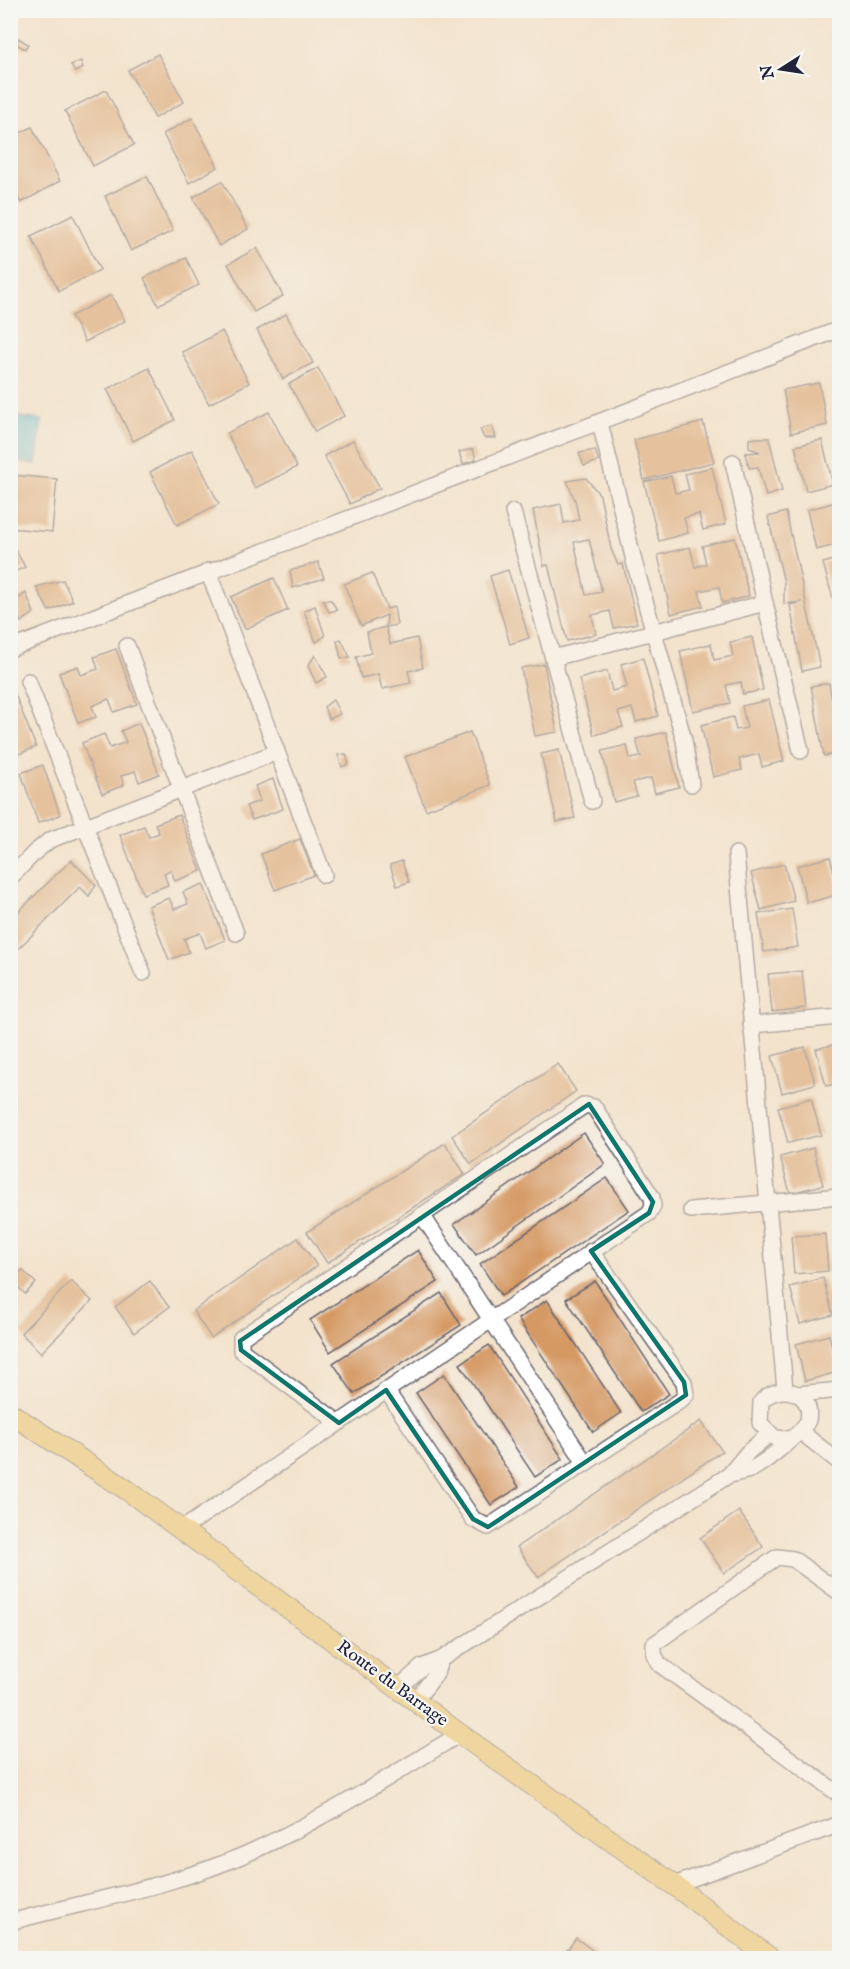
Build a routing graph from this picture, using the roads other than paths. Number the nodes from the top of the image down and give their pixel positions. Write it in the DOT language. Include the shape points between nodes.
graph roads {
  1 [pos="840,329"];
  2 [pos="600,423"];
  3 [pos="733,462"];
  4 [pos="513,512"];
  5 [pos="207,571"];
  6 [pos="765,603"];
  7 [pos="653,631"];
  8 [pos="127,646"];
  9 [pos="10,649"];
  10 [pos="553,658"];
  11 [pos="28,681"];
  12 [pos="801,751"];
  13 [pos="277,752"];
  14 [pos="691,784"];
  15 [pos="181,789"];
  16 [pos="592,801"];
  17 [pos="86,826"];
  18 [pos="736,854"];
  19 [pos="324,875"];
  20 [pos="10,878"];
  21 [pos="236,933"];
  22 [pos="143,973"];
  23 [pos="840,1017"];
  24 [pos="751,1025"];
  25 [pos="840,1196"];
  26 [pos="768,1203"];
  27 [pos="691,1210"];
  28 [pos="422,1215"];
  29 [pos="591,1251"];
  30 [pos="490,1319"];
  31 [pos="386,1390"];
  32 [pos="840,1390"];
  33 [pos="791,1392"];
  34 [pos="10,1413"];
  35 [pos="339,1422"];
  36 [pos="769,1434"];
  37 [pos="795,1436"];
  38 [pos="840,1463"];
  39 [pos="586,1464"];
  40 [pos="729,1474"];
  41 [pos="181,1530"];
  42 [pos="840,1593"];
  43 [pos="440,1660"];
  44 [pos="398,1688"];
  45 [pos="415,1701"];
  46 [pos="460,1734"];
  47 [pos="838,1791"];
  48 [pos="840,1824"];
  49 [pos="674,1885"];
  50 [pos="10,1922"];
  51 [pos="770,1959"];
  1 -- 2 [label="street"];
  2 -- 5 [label="street"];
  2 -- 7 [label="street"];
  3 -- 6 [label="street"];
  4 -- 10 [label="street"];
  5 -- 9 [label="street"];
  5 -- 13 [label="street"];
  6 -- 7 [label="street"];
  6 -- 12 [label="street"];
  7 -- 10 [label="street"];
  7 -- 14 [label="street" via="684,740"];
  8 -- 15 [label="street"];
  10 -- 16 [label="street"];
  11 -- 17 [label="street"];
  13 -- 15 [label="street"];
  13 -- 19 [label="street"];
  15 -- 17 [label="street"];
  15 -- 21 [label="street"];
  17 -- 20 [label="street" via="42,846"];
  17 -- 22 [label="street"];
  18 -- 24 [label="street"];
  23 -- 24 [label="street"];
  24 -- 26 [label="street"];
  25 -- 26 [label="street"];
  26 -- 27 [label="street"];
  26 -- 33 [label="street"];
  28 -- 29 [label="street" via="589,1104 596,1109 653,1202 649,1213"];
  28 -- 30 [label="street"];
  28 -- 35 [label="street" via="240,1341 241,1350"];
  29 -- 30 [label="street"];
  29 -- 39 [label="street" via="687,1391 680,1401"];
  30 -- 31 [label="street"];
  30 -- 39 [label="street"];
  31 -- 35 [label="street"];
  31 -- 39 [label="street" via="473,1519 482,1526 493,1526"];
  32 -- 33 [label="street"];
  33 -- 36 [label="street" via="771,1392 759,1409 760,1423"];
  33 -- 37 [label="street" via="807,1406 808,1413"];
  34 -- 41 [label="main road, Route du Barrage"];
  35 -- 41 [label="street"];
  36 -- 37 [label="street"];
  36 -- 40 [label="street"];
  37 -- 38 [label="street"];
  37 -- 40 [label="street" via="757,1466"];
  40 -- 43 [label="street"];
  41 -- 44 [label="main road, Route du Barrage"];
  42 -- 47 [label="street" via="793,1559 777,1557 654,1644 653,1649 659,1664"];
  43 -- 44 [label="street" via="422,1666"];
  43 -- 45 [label="street" via="440,1667"];
  44 -- 45 [label="main road, Route du Barrage"];
  45 -- 46 [label="main road, Route du Barrage"];
  46 -- 49 [label="main road, Route du Barrage"];
  46 -- 50 [label="street" via="353,1798 244,1855 183,1876"];
  48 -- 49 [label="street"];
  49 -- 51 [label="main road, Route du Barrage"];
}
